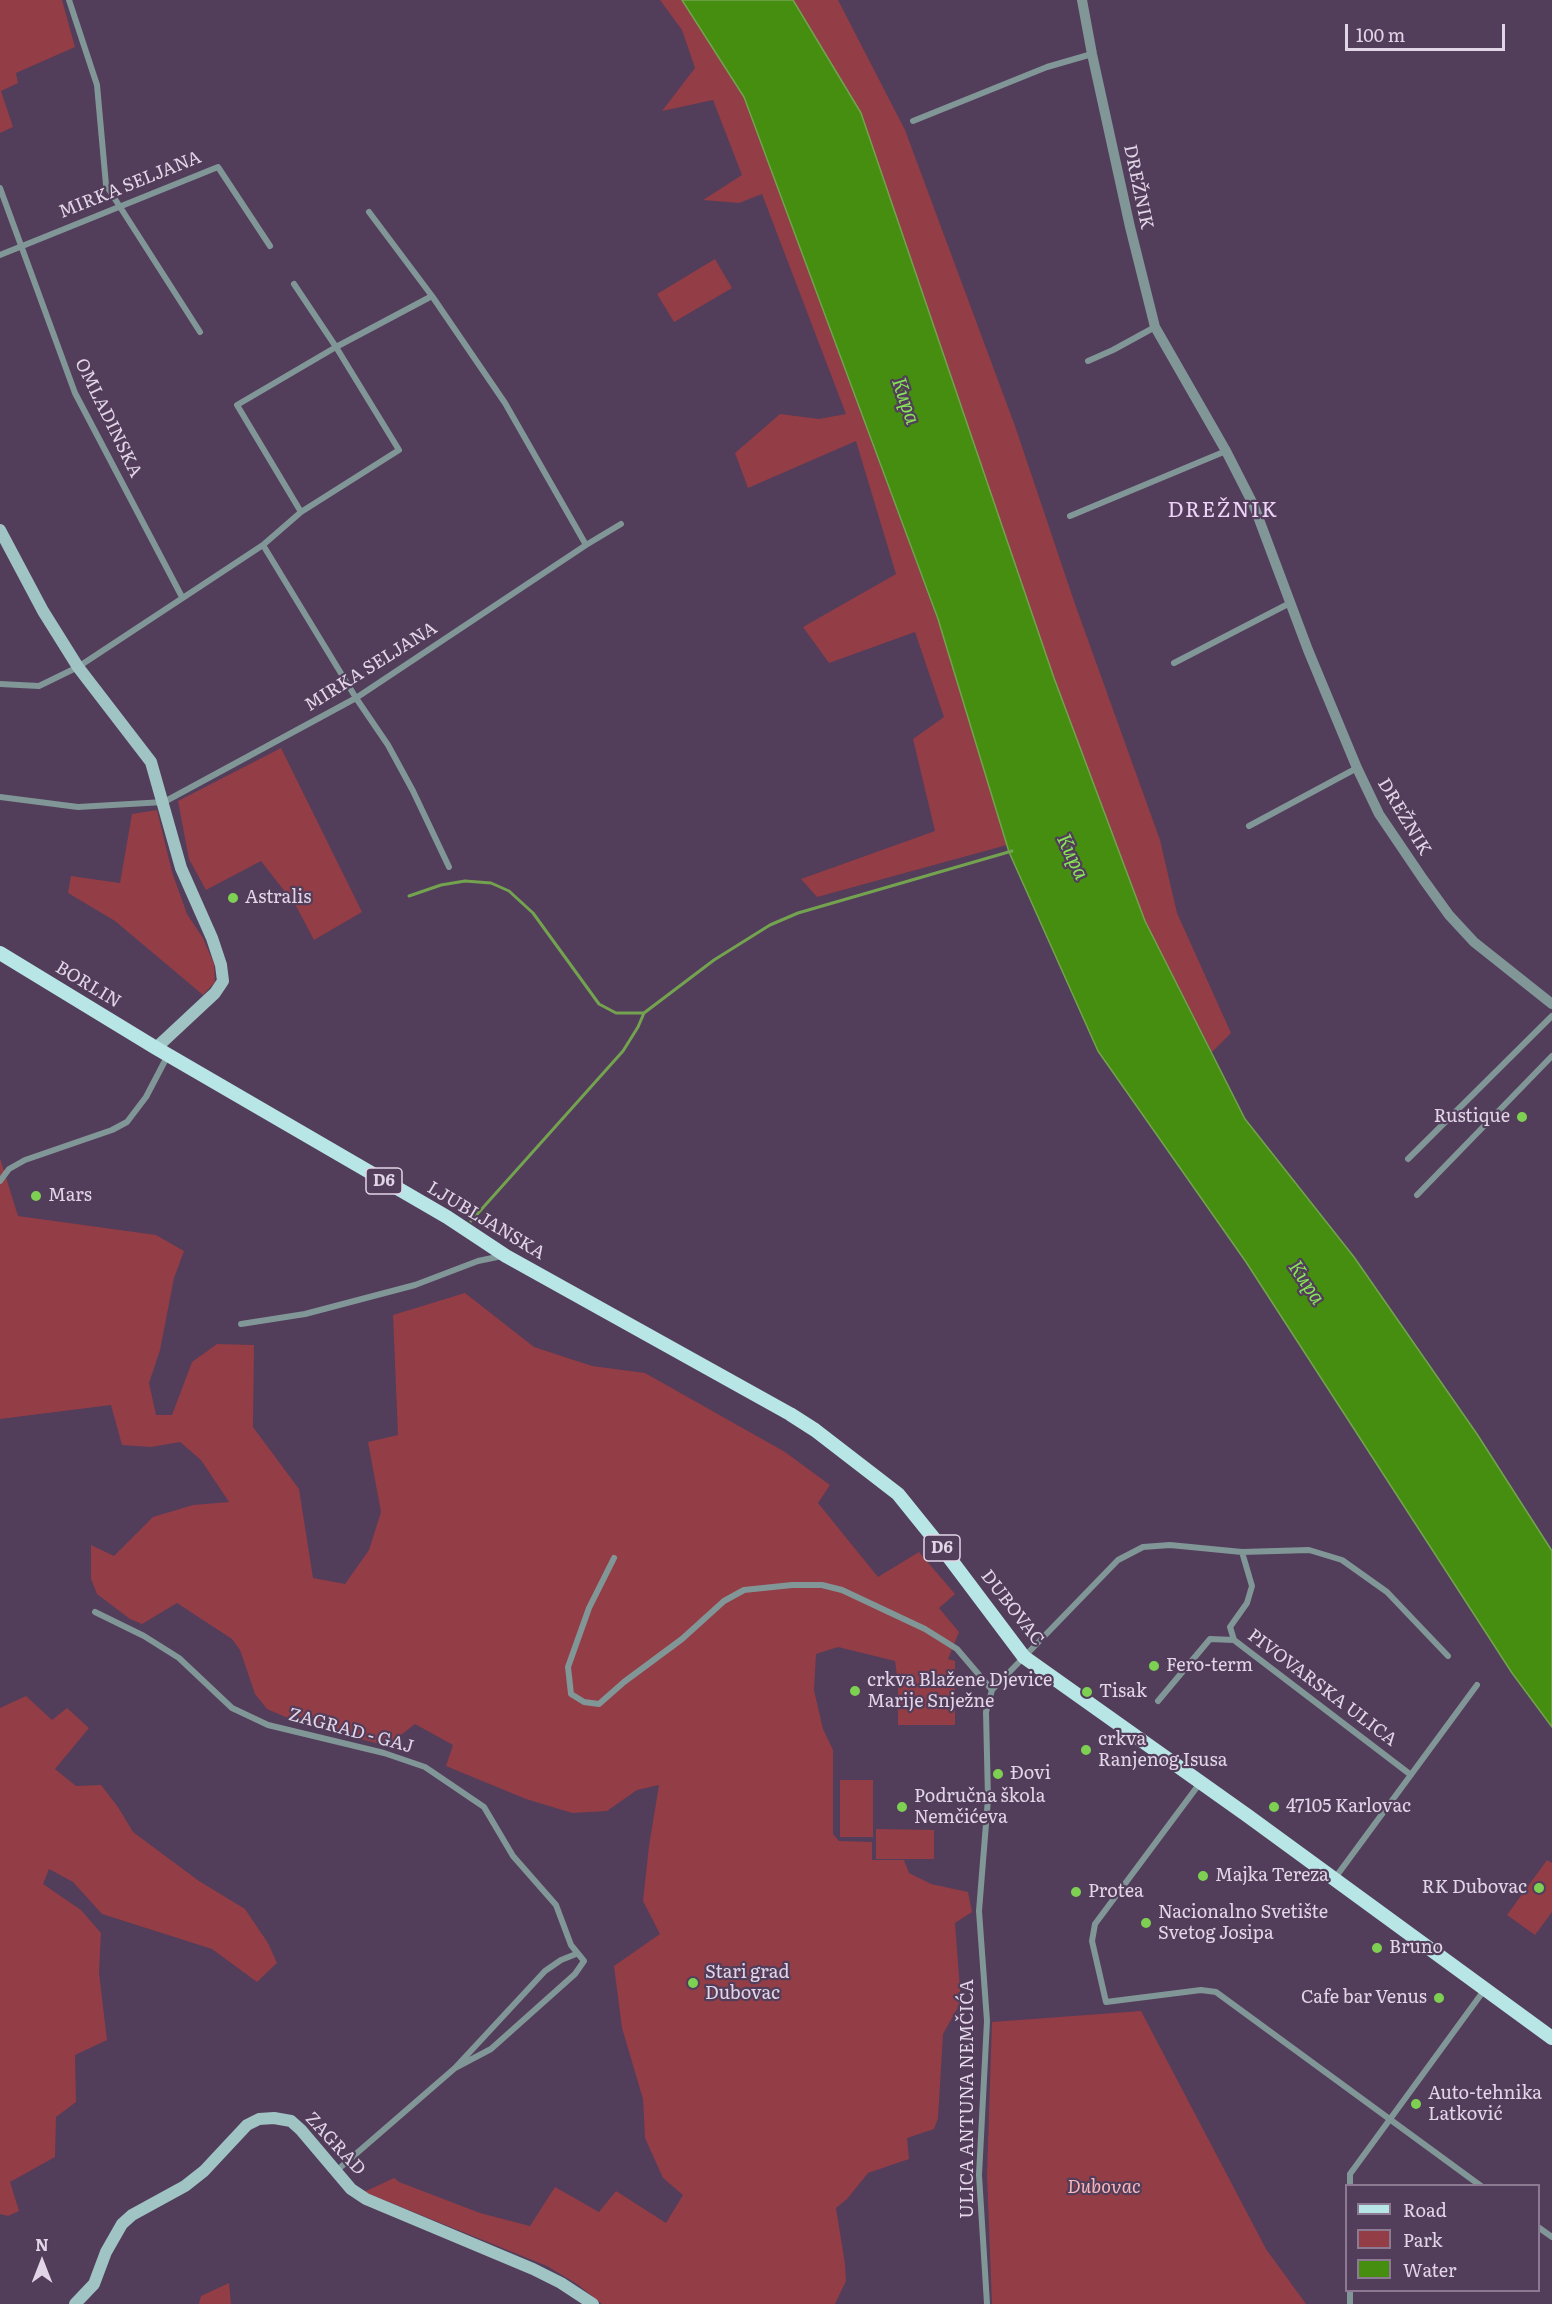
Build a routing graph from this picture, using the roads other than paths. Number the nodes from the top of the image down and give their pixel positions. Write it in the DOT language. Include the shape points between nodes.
graph roads {
  1 [pos="69,0"];
  2 [pos="1082,0"];
  3 [pos="1092,54"];
  4 [pos="913,121"];
  5 [pos="0,188"];
  6 [pos="119,205"];
  7 [pos="369,212"];
  8 [pos="21,246"];
  9 [pos="270,246"];
  10 [pos="0,255"];
  11 [pos="294,284"];
  12 [pos="432,296"];
  13 [pos="1155,327"];
  14 [pos="200,332"];
  15 [pos="336,347"];
  16 [pos="1088,361"];
  17 [pos="1226,451"];
  18 [pos="301,512"];
  19 [pos="1070,516"];
  20 [pos="621,524"];
  21 [pos="0,530"];
  22 [pos="264,545"];
  23 [pos="586,545"];
  24 [pos="182,597"];
  25 [pos="1290,603"];
  26 [pos="1174,663"];
  27 [pos="78,668"];
  28 [pos="0,684"];
  29 [pos="356,698"];
  30 [pos="1357,768"];
  31 [pos="0,797"];
  32 [pos="164,802"];
  33 [pos="1249,826"];
  34 [pos="449,867"];
  35 [pos="0,953"];
  36 [pos="1552,1004"];
  37 [pos="1552,1016"];
  38 [pos="162,1051"];
  39 [pos="1552,1056"];
  40 [pos="1408,1159"];
  41 [pos="0,1181"];
  42 [pos="1417,1195"];
  43 [pos="506,1256"];
  44 [pos="610,1314"];
  45 [pos="241,1324"];
  46 [pos="1242,1551"];
  47 [pos="614,1558"];
  48 [pos="95,1612"];
  49 [pos="1234,1640"];
  50 [pos="1449,1656"];
  51 [pos="1024,1657"];
  52 [pos="1477,1685"];
  53 [pos="992,1690"];
  54 [pos="1158,1701"];
  55 [pos="1411,1775"];
  56 [pos="1201,1782"];
  57 [pos="1335,1879"];
  58 [pos="576,1954"];
  59 [pos="1485,1988"];
  60 [pos="1552,2038"];
  61 [pos="455,2068"];
  62 [pos="1389,2119"];
  63 [pos="335,2172"];
  64 [pos="1350,2184"];
  65 [pos="1478,2184"];
  66 [pos="1540,2228"];
  67 [pos="1552,2237"];
  68 [pos="75,2304"];
  69 [pos="592,2304"];
  70 [pos="987,2304"];
  1 -- 6 [label="street" via="97,84 106,185"];
  2 -- 3 [label="street, DREŽNIK"];
  3 -- 4 [label="street"];
  3 -- 13 [label="street, DREŽNIK"];
  5 -- 8 [label="street, OMLADINSKA"];
  6 -- 8 [label="street, MIRKA SELJANA"];
  6 -- 9 [label="street, MIRKA SELJANA" via="218,167"];
  6 -- 14 [label="street"];
  7 -- 12 [label="street"];
  8 -- 10 [label="street, MIRKA SELJANA"];
  8 -- 24 [label="street, OMLADINSKA" via="75,393"];
  11 -- 15 [label="street"];
  12 -- 15 [label="street"];
  12 -- 23 [label="street" via="505,402"];
  13 -- 16 [label="street"];
  13 -- 17 [label="street, DREŽNIK"];
  15 -- 18 [label="street" via="399,450"];
  15 -- 18 [label="street" via="237,405"];
  17 -- 19 [label="street"];
  17 -- 25 [label="street, DREŽNIK" via="1254,506"];
  18 -- 22 [label="street"];
  20 -- 23 [label="street, MIRKA SELJANA"];
  21 -- 27 [label="main road"];
  22 -- 24 [label="street"];
  22 -- 29 [label="street"];
  23 -- 29 [label="street, MIRKA SELJANA"];
  24 -- 27 [label="street"];
  25 -- 26 [label="street"];
  25 -- 30 [label="street, DREŽNIK"];
  27 -- 28 [label="street" via="39,686"];
  27 -- 32 [label="main road" via="151,762"];
  29 -- 32 [label="street, MIRKA SELJANA"];
  29 -- 34 [label="street" via="393,754"];
  30 -- 33 [label="street"];
  30 -- 36 [label="street, DREŽNIK" via="1379,814 1449,915 1474,942"];
  31 -- 32 [label="street" via="78,807"];
  32 -- 38 [label="main road" via="181,868 212,938 223,981"];
  35 -- 38 [label="main road, BORLIN / D6"];
  37 -- 40 [label="street"];
  38 -- 41 [label="street" via="146,1097 126,1122 25,1160 9,1169"];
  38 -- 43 [label="main road, LJUBLJANSKA / D6" via="447,1217"];
  39 -- 42 [label="street"];
  43 -- 44 [label="main road, LJUBLJANSKA / D6"];
  43 -- 45 [label="street" via="305,1314"];
  44 -- 51 [label="main road, DUBOVAC / D6" via="790,1414 898,1494"];
  46 -- 49 [label="street, PIVOVARSKA ULICA" via="1252,1586 1247,1603 1230,1627"];
  46 -- 50 [label="street" via="1309,1550 1342,1560 1387,1592"];
  46 -- 51 [label="street" via="1170,1545 1143,1547 1118,1560"];
  47 -- 53 [label="street" via="589,1608 568,1667 571,1694 584,1702 598,1704 724,1601 744,1590 792,1585 842,1590 925,1629 957,1649"];
  48 -- 58 [label="street, ZAGRAD - GAJ" via="179,1658 232,1708 268,1725 384,1752 424,1767 484,1807 513,1856 556,1905"];
  49 -- 54 [label="street" via="1210,1639"];
  49 -- 55 [label="street, PIVOVARSKA ULICA"];
  51 -- 53 [label="street"];
  51 -- 56 [label="main road, DUBOVAC / D6"];
  52 -- 55 [label="street"];
  53 -- 70 [label="street, ULICA ANTUNA NEMČIĆA" via="986,1712 988,1799 979,1911 987,2021 979,2175"];
  55 -- 57 [label="street"];
  56 -- 57 [label="main road, DUBOVAC / D6"];
  56 -- 62 [label="street" via="1095,1924 1092,1941 1106,2002 1212,1990"];
  57 -- 59 [label="main road, D6"];
  58 -- 61 [label="street, ZAGRAD - GAJ" via="545,1971"];
  58 -- 61 [label="street, ZAGRAD - GAJ" via="584,1961 575,1974 491,2049"];
  59 -- 60 [label="main road, D6"];
  59 -- 62 [label="street"];
  61 -- 63 [label="street, ZAGRAD - GAJ"];
  62 -- 64 [label="street" via="1350,2174"];
  62 -- 65 [label="street"];
  63 -- 68 [label="main road, ZAGRAD" via="291,2121 259,2119 247,2125 198,2176 122,2224 94,2284"];
  63 -- 69 [label="main road, ZAGRAD" via="366,2199 533,2269"];
  66 -- 67 [label="street"];
}
